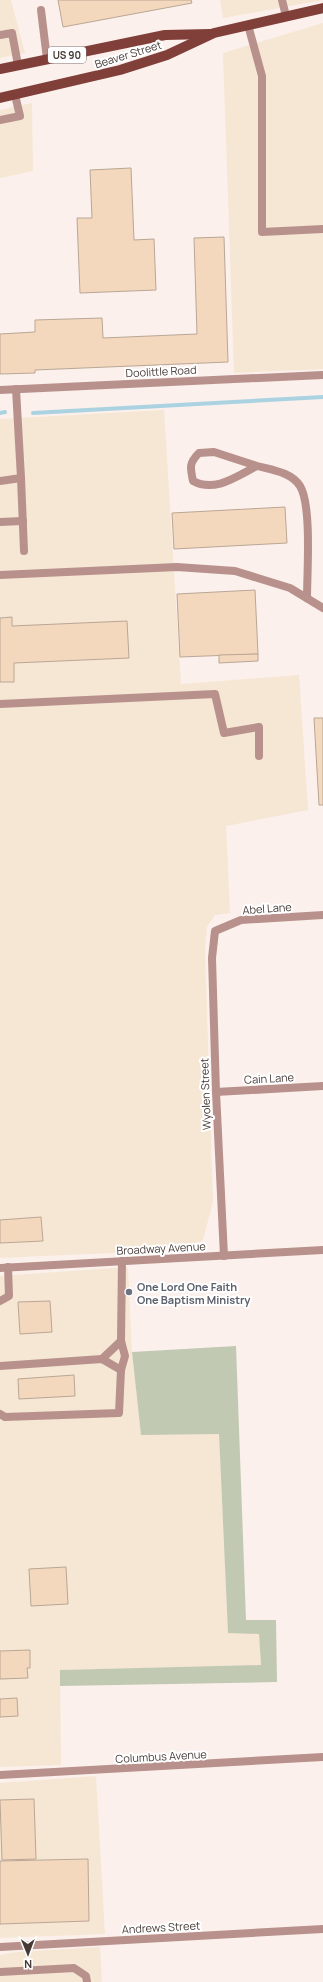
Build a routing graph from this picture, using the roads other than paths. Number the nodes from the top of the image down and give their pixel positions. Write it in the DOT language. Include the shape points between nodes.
graph roads {
  1 [pos="282,0"];
  2 [pos="323,8"];
  3 [pos="41,10"];
  4 [pos="286,16"];
  5 [pos="248,25"];
  6 [pos="214,33"];
  7 [pos="0,35"];
  8 [pos="48,59"];
  9 [pos="18,65"];
  10 [pos="0,69"];
  11 [pos="15,95"];
  12 [pos="0,98"];
  13 [pos="0,120"];
  14 [pos="323,229"];
  15 [pos="323,375"];
  16 [pos="16,389"];
  17 [pos="0,390"];
  18 [pos="257,466"];
  19 [pos="21,478"];
  20 [pos="0,481"];
  21 [pos="23,521"];
  22 [pos="0,522"];
  23 [pos="24,551"];
  24 [pos="0,575"];
  25 [pos="307,598"];
  26 [pos="323,608"];
  27 [pos="0,704"];
  28 [pos="259,756"];
  29 [pos="323,915"];
  30 [pos="215,931"];
  31 [pos="323,1086"];
  32 [pos="216,1092"];
  33 [pos="323,1250"];
  34 [pos="224,1256"];
  35 [pos="122,1261"];
  36 [pos="4,1268"];
  37 [pos="0,1301"];
  38 [pos="121,1341"];
  39 [pos="102,1359"];
  40 [pos="0,1366"];
  41 [pos="121,1370"];
  42 [pos="0,1414"];
  43 [pos="323,1757"];
  44 [pos="0,1775"];
  45 [pos="323,1929"];
  46 [pos="0,1947"];
  47 [pos="0,1972"];
  48 [pos="87,1982"];
  1 -- 4 [label="street"];
  2 -- 4 [label="main road, Beaver Street / US 90"];
  3 -- 8 [label="street"];
  4 -- 5 [label="main road, Beaver Street / US 90"];
  5 -- 6 [label="main road, Beaver Street / US 90"];
  5 -- 14 [label="street" via="262,76 262,232"];
  6 -- 8 [label="main road, Beaver Street / US 90" via="164,35"];
  6 -- 11 [label="main road, Beaver Street / US 90" via="168,55 120,70"];
  7 -- 9 [label="street" via="12,33"];
  8 -- 9 [label="main road, Beaver Street / US 90"];
  9 -- 10 [label="main road, Beaver Street / US 90"];
  11 -- 12 [label="main road, Beaver Street / US 90"];
  11 -- 13 [label="street" via="20,116"];
  15 -- 16 [label="street, Doolittle Road"];
  16 -- 17 [label="street, Doolittle Road"];
  16 -- 19 [label="street"];
  18 -- 18 [label="street" via="220,484 203,486 193,481 191,470 192,460 199,453 214,452"];
  18 -- 25 [label="street" via="284,472 300,486 306,506 308,530"];
  19 -- 20 [label="street"];
  19 -- 21 [label="street"];
  21 -- 22 [label="street"];
  21 -- 23 [label="street"];
  24 -- 25 [label="street" via="177,567 235,571 290,588"];
  25 -- 26 [label="street"];
  27 -- 28 [label="street" via="215,694 224,733 259,727"];
  29 -- 30 [label="street, Abel Lane" via="241,920"];
  30 -- 32 [label="street, Wyolen Street" via="212,958"];
  31 -- 32 [label="street, Cain Lane"];
  32 -- 34 [label="street, Wyolen Street"];
  33 -- 34 [label="street, Broadway Avenue"];
  34 -- 35 [label="street, Broadway Avenue"];
  35 -- 36 [label="street, Broadway Avenue"];
  35 -- 38 [label="street"];
  36 -- 37 [label="street" via="9,1296"];
  38 -- 39 [label="street"];
  38 -- 41 [label="street" via="125,1356"];
  39 -- 40 [label="street"];
  39 -- 41 [label="street"];
  41 -- 42 [label="street" via="119,1414 5,1417"];
  43 -- 44 [label="street, Columbus Avenue"];
  45 -- 46 [label="street, Andrews Street"];
  47 -- 48 [label="street" via="74,1968 86,1976"];
}
